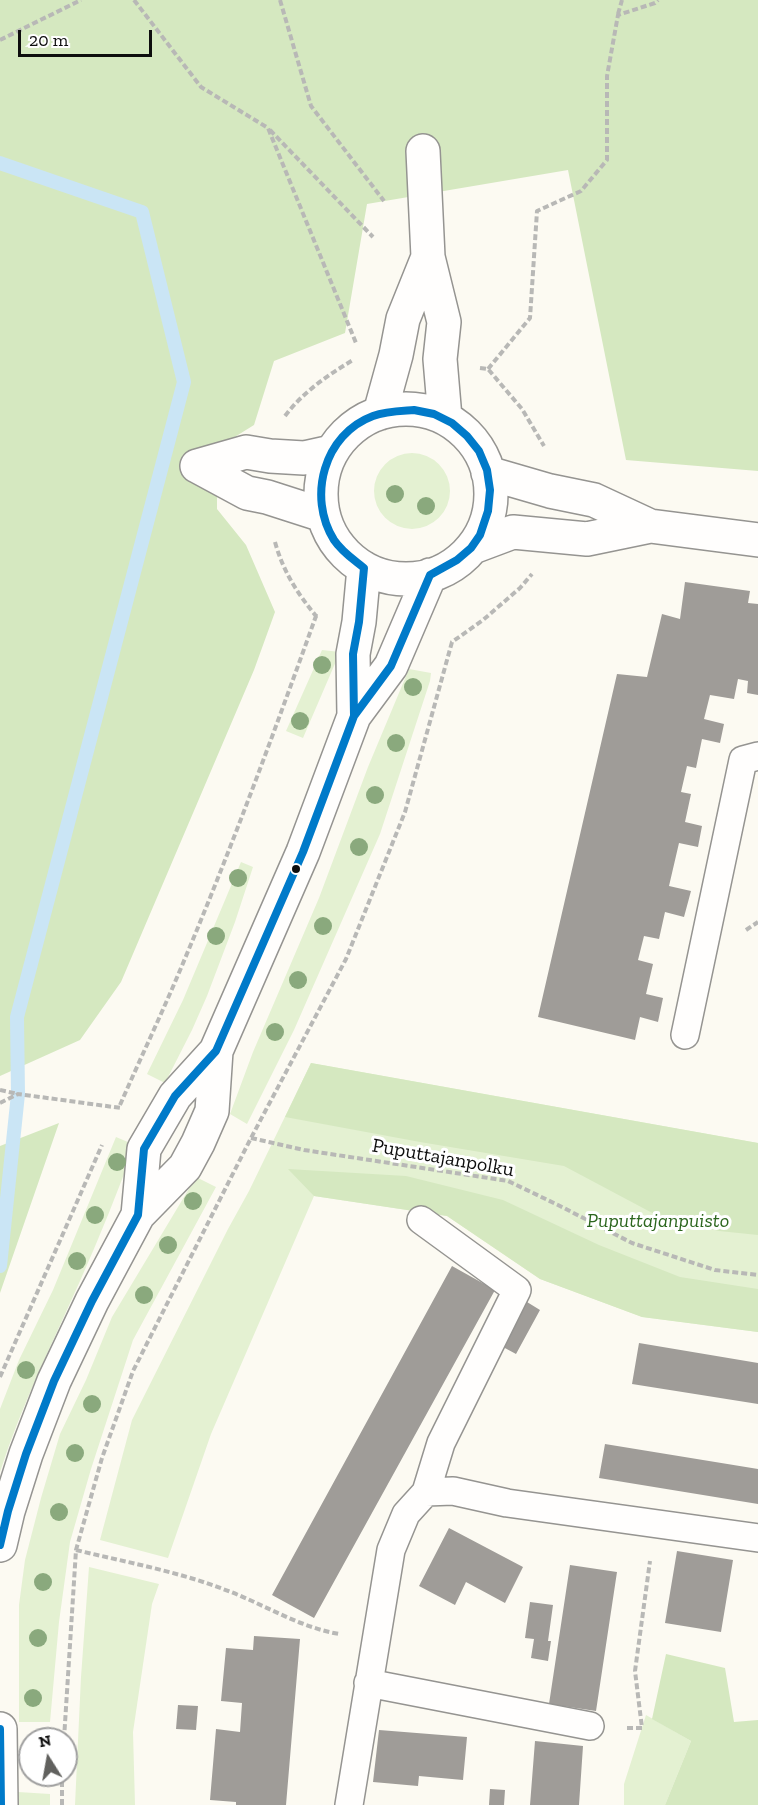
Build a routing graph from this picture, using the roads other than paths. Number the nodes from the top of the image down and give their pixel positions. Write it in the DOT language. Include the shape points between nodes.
graph roads {
  1 [pos="423,151"];
  2 [pos="428,257"];
  3 [pos="380,413"];
  4 [pos="445,418"];
  5 [pos="331,452"];
  6 [pos="488,473"];
  7 [pos="323,514"];
  8 [pos="650,526"];
  9 [pos="758,540"];
  10 [pos="472,547"];
  11 [pos="364,568"];
  12 [pos="430,575"];
  13 [pos="354,716"];
  14 [pos="758,756"];
  15 [pos="685,1035"];
  16 [pos="216,1052"];
  17 [pos="138,1215"];
  18 [pos="421,1220"];
  19 [pos="426,1492"];
  20 [pos="758,1538"];
  21 [pos="0,1545"];
  22 [pos="368,1683"];
  23 [pos="590,1726"];
  24 [pos="0,1729"];
  25 [pos="1,1805"];
  26 [pos="349,1805"];
  1 -- 2 [label="street"];
  2 -- 3 [label="street" via="403,319"];
  2 -- 4 [label="street" via="444,322 440,360"];
  3 -- 4 [label="street" via="404,409"];
  3 -- 5 [label="street" via="360,422"];
  4 -- 6 [label="street" via="478,449"];
  5 -- 7 [label="street" via="323,471"];
  5 -- 7 [label="street" via="304,458 246,452 197,466 247,493"];
  6 -- 8 [label="street" via="594,500"];
  6 -- 10 [label="street" via="491,499 485,524"];
  7 -- 11 [label="street" via="331,536 345,554"];
  8 -- 9 [label="street"];
  8 -- 10 [label="street" via="587,539 513,532"];
  10 -- 12 [label="street" via="453,564"];
  11 -- 12 [label="street" via="408,579"];
  11 -- 13 [label="street" via="353,654"];
  12 -- 13 [label="street" via="391,666"];
  13 -- 16 [label="street" via="303,852"];
  14 -- 15 [label="lane" via="743,760"];
  16 -- 17 [label="street" via="175,1096 144,1149"];
  16 -- 17 [label="street" via="212,1111 198,1143 185,1167"];
  17 -- 21 [label="street" via="54,1382 26,1454"];
  18 -- 19 [label="lane" via="517,1290 441,1443"];
  19 -- 20 [label="lane" via="453,1491 507,1503"];
  19 -- 22 [label="lane" via="406,1514 391,1550"];
  22 -- 23 [label="lane"];
  22 -- 26 [label="lane"];
  24 -- 25 [label="street"];
}
